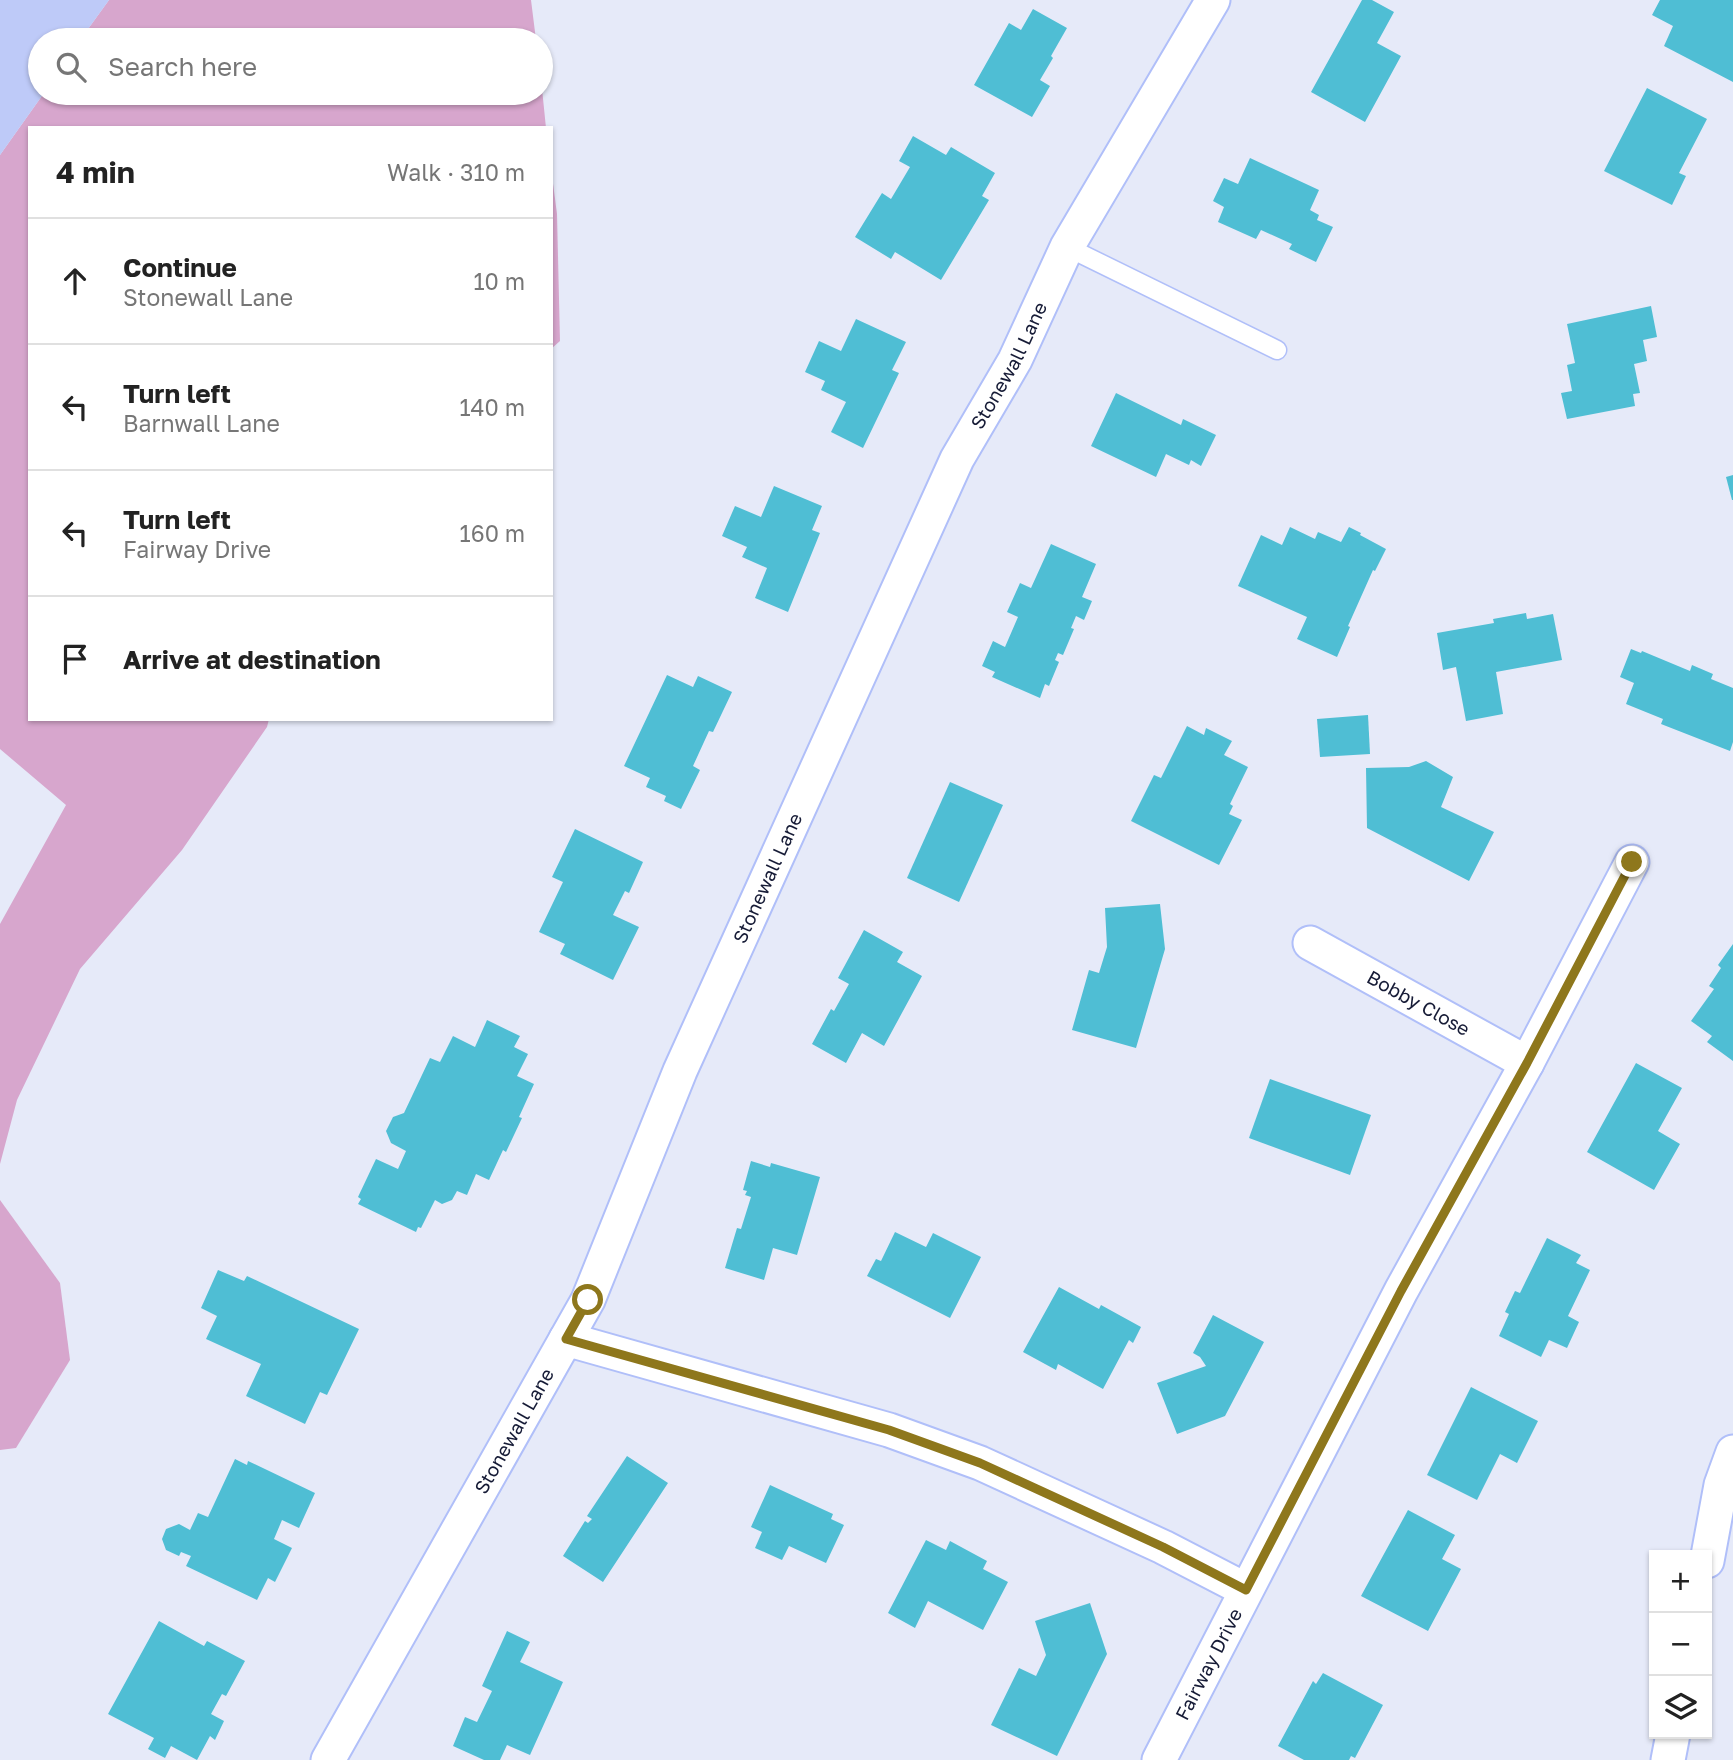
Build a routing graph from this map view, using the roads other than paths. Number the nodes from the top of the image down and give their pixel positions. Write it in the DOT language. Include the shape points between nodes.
graph roads {
  1 [pos="1213,0"];
  2 [pos="1068,247"];
  3 [pos="1277,350"];
  4 [pos="1632,862"];
  5 [pos="1310,943"];
  6 [pos="1527,1063"];
  7 [pos="566,1339"];
  8 [pos="1733,1452"];
  9 [pos="1709,1550"];
  10 [pos="1246,1590"];
  11 [pos="1673,1739"];
  12 [pos="328,1760"];
  13 [pos="1158,1760"];
  14 [pos="1668,1760"];
  1 -- 2 [label="street, Stonewall Lane"];
  2 -- 3 [label="lane"];
  2 -- 7 [label="street, Stonewall Lane" via="1015,360 957,459 680,1071 588,1300"];
  4 -- 6 [label="street, Fairway Drive"];
  5 -- 6 [label="street, Bobby Close"];
  6 -- 10 [label="street, Fairway Drive" via="1401,1291"];
  7 -- 10 [label="street" via="889,1430 980,1463"];
  7 -- 12 [label="street, Stonewall Lane"];
  8 -- 9 [label="street" via="1721,1485"];
  10 -- 13 [label="street, Fairway Drive"];
  11 -- 14 [label="street"];
}
